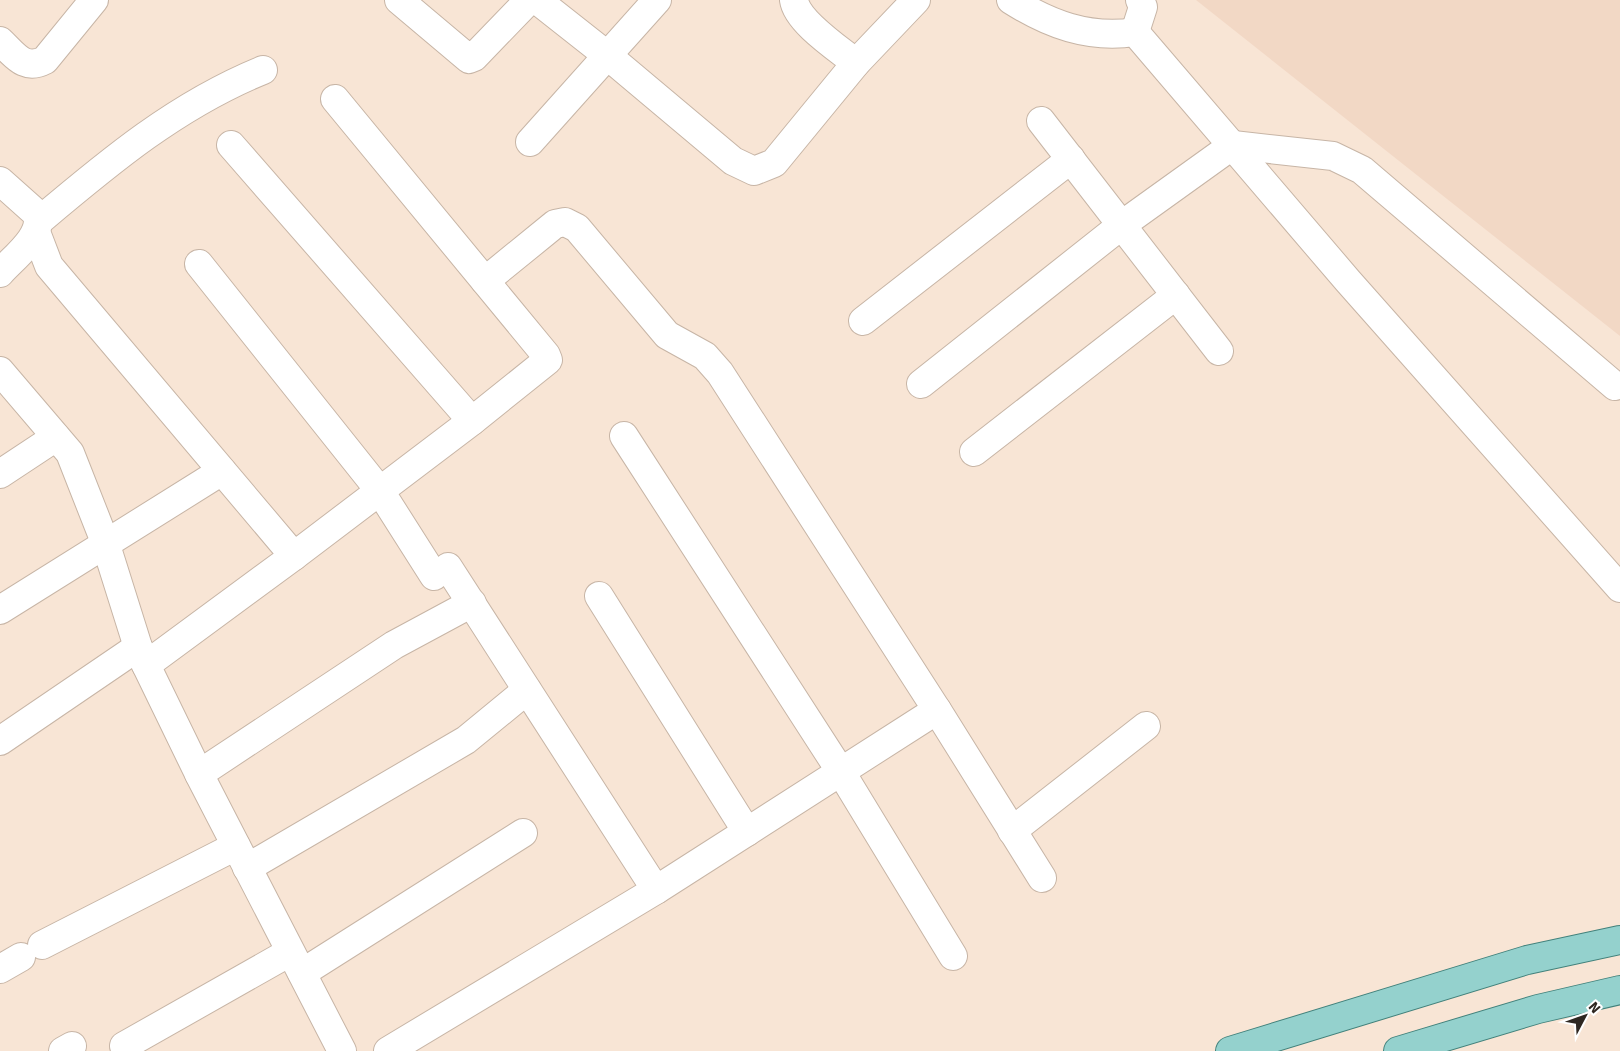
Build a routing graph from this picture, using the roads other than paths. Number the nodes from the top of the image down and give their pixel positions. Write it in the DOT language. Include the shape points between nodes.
graph roads {
  1 [pos="94,0"];
  2 [pos="399,0"];
  3 [pos="528,0"];
  4 [pos="537,0"];
  5 [pos="657,0"];
  6 [pos="794,0"];
  7 [pos="916,0"];
  8 [pos="1011,0"];
  9 [pos="1140,0"];
  10 [pos="1135,32"];
  11 [pos="0,41"];
  12 [pos="608,56"];
  13 [pos="856,63"];
  14 [pos="263,70"];
  15 [pos="335,99"];
  16 [pos="1041,121"];
  17 [pos="530,142"];
  18 [pos="230,145"];
  19 [pos="1233,145"];
  20 [pos="1070,158"];
  21 [pos="0,181"];
  22 [pos="1123,224"];
  23 [pos="38,227"];
  24 [pos="199,264"];
  25 [pos="0,273"];
  26 [pos="485,281"];
  27 [pos="1176,295"];
  28 [pos="863,320"];
  29 [pos="1219,351"];
  30 [pos="0,371"];
  31 [pos="921,384"];
  32 [pos="1616,386"];
  33 [pos="472,422"];
  34 [pos="624,436"];
  35 [pos="56,437"];
  36 [pos="974,452"];
  37 [pos="222,471"];
  38 [pos="0,474"];
  39 [pos="380,491"];
  40 [pos="106,542"];
  41 [pos="294,556"];
  42 [pos="1620,588"];
  43 [pos="599,596"];
  44 [pos="472,603"];
  45 [pos="0,610"];
  46 [pos="142,656"];
  47 [pos="527,690"];
  48 [pos="938,710"];
  49 [pos="1146,726"];
  50 [pos="0,742"];
  51 [pos="841,772"];
  52 [pos="199,774"];
  53 [pos="747,832"];
  54 [pos="1012,832"];
  55 [pos="523,833"];
  56 [pos="242,857"];
  57 [pos="1042,878"];
  58 [pos="656,890"];
  59 [pos="1620,940"];
  60 [pos="953,956"];
  61 [pos="21,957"];
  62 [pos="296,963"];
  63 [pos="1620,990"];
  64 [pos="124,1046"];
  65 [pos="342,1051"];
  66 [pos="388,1051"];
  67 [pos="1230,1051"];
  68 [pos="1398,1051"];
  1 -- 11 [label="street" via="45,60 35,65 26,65"];
  2 -- 3 [label="street" via="469,59"];
  4 -- 12 [label="street"];
  5 -- 12 [label="street"];
  6 -- 13 [label="street" via="803,19"];
  7 -- 13 [label="street"];
  8 -- 10 [label="street" via="1038,17 1078,32 1116,35"];
  9 -- 10 [label="street" via="1143,7"];
  10 -- 19 [label="street"];
  12 -- 13 [label="street" via="733,161 754,171 774,163"];
  12 -- 17 [label="street"];
  14 -- 23 [label="street" via="239,80 151,130 114,158"];
  15 -- 26 [label="street"];
  16 -- 20 [label="street"];
  18 -- 33 [label="street"];
  19 -- 22 [label="street"];
  19 -- 32 [label="street" via="1334,156 1362,170"];
  19 -- 42 [label="street" via="1348,281"];
  20 -- 22 [label="street"];
  20 -- 28 [label="street"];
  21 -- 23 [label="street" via="37,214"];
  22 -- 27 [label="street"];
  22 -- 31 [label="street"];
  23 -- 25 [label="street"];
  23 -- 37 [label="street" via="49,266"];
  24 -- 39 [label="street"];
  26 -- 33 [label="street" via="548,360"];
  26 -- 48 [label="street" via="555,224 565,222 577,228 667,334 705,356 720,373"];
  27 -- 29 [label="street"];
  27 -- 36 [label="street"];
  30 -- 35 [label="street"];
  33 -- 39 [label="street"];
  34 -- 51 [label="street"];
  35 -- 38 [label="street"];
  35 -- 40 [label="street" via="70,453"];
  37 -- 40 [label="street"];
  37 -- 41 [label="street"];
  39 -- 41 [label="street"];
  39 -- 44 [label="street" via="441,571"];
  40 -- 45 [label="street"];
  40 -- 46 [label="street"];
  41 -- 46 [label="street"];
  43 -- 53 [label="street"];
  44 -- 47 [label="street"];
  44 -- 52 [label="street" via="394,645"];
  46 -- 50 [label="street"];
  46 -- 52 [label="street"];
  47 -- 56 [label="street" via="466,740"];
  47 -- 58 [label="street"];
  48 -- 51 [label="street"];
  48 -- 54 [label="street"];
  49 -- 54 [label="street"];
  51 -- 53 [label="street"];
  51 -- 60 [label="street"];
  52 -- 56 [label="street"];
  53 -- 58 [label="street"];
  54 -- 57 [label="street"];
  55 -- 62 [label="street"];
  56 -- 61 [label="street"];
  56 -- 62 [label="street"];
  58 -- 66 [label="street"];
  59 -- 67 [label="main road" via="1527,960"];
  62 -- 64 [label="street"];
  62 -- 65 [label="street"];
  63 -- 68 [label="main road" via="1538,1009"];
}
